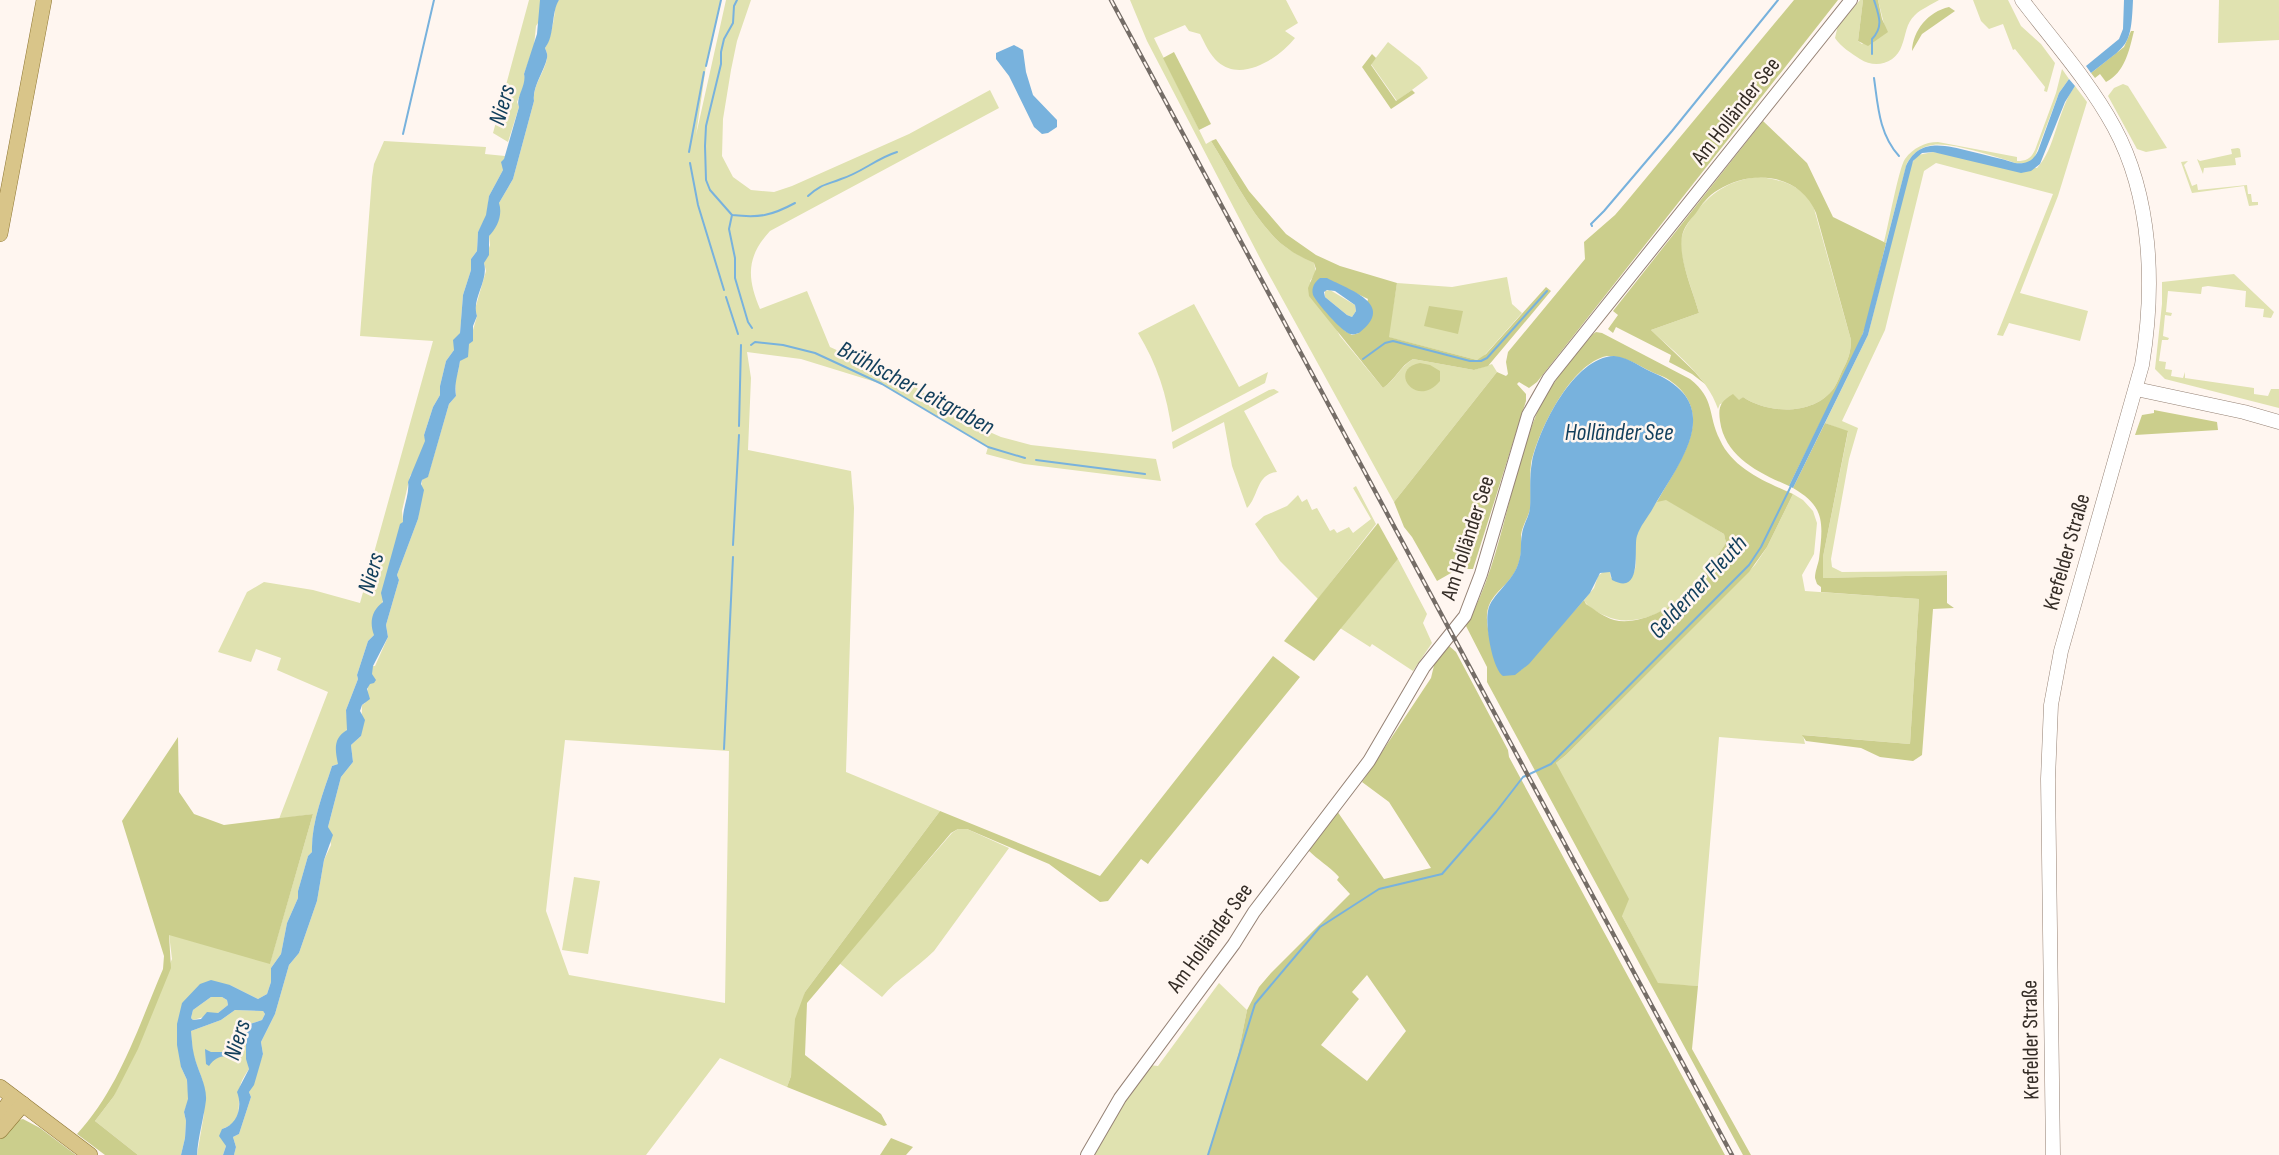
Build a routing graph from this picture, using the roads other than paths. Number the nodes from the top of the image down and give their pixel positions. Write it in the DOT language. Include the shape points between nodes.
graph roads {
  1 [pos="44,0"];
  2 [pos="1851,0"];
  3 [pos="2022,0"];
  4 [pos="0,234"];
  5 [pos="2136,389"];
  6 [pos="2279,422"];
  7 [pos="0,1087"];
  8 [pos="18,1101"];
  9 [pos="0,1115"];
  10 [pos="0,1131"];
  11 [pos="90,1155"];
  12 [pos="1087,1155"];
  13 [pos="2053,1155"];
  1 -- 4 [label="main road"];
  2 -- 12 [label="street, Am Holländer See" via="1539,393 1528,415 1465,616 1424,667 1369,761 1120,1098"];
  3 -- 5 [label="main road, Krefelder Straße" via="2106,112 2131,165 2141,208 2149,303"];
  5 -- 6 [label="main road"];
  5 -- 13 [label="main road, Krefelder Straße" via="2061,651 2051,705 2048,779"];
  7 -- 8 [label="main road"];
  8 -- 9 [label="main road"];
  8 -- 10 [label="main road"];
  8 -- 11 [label="main road"];
}
